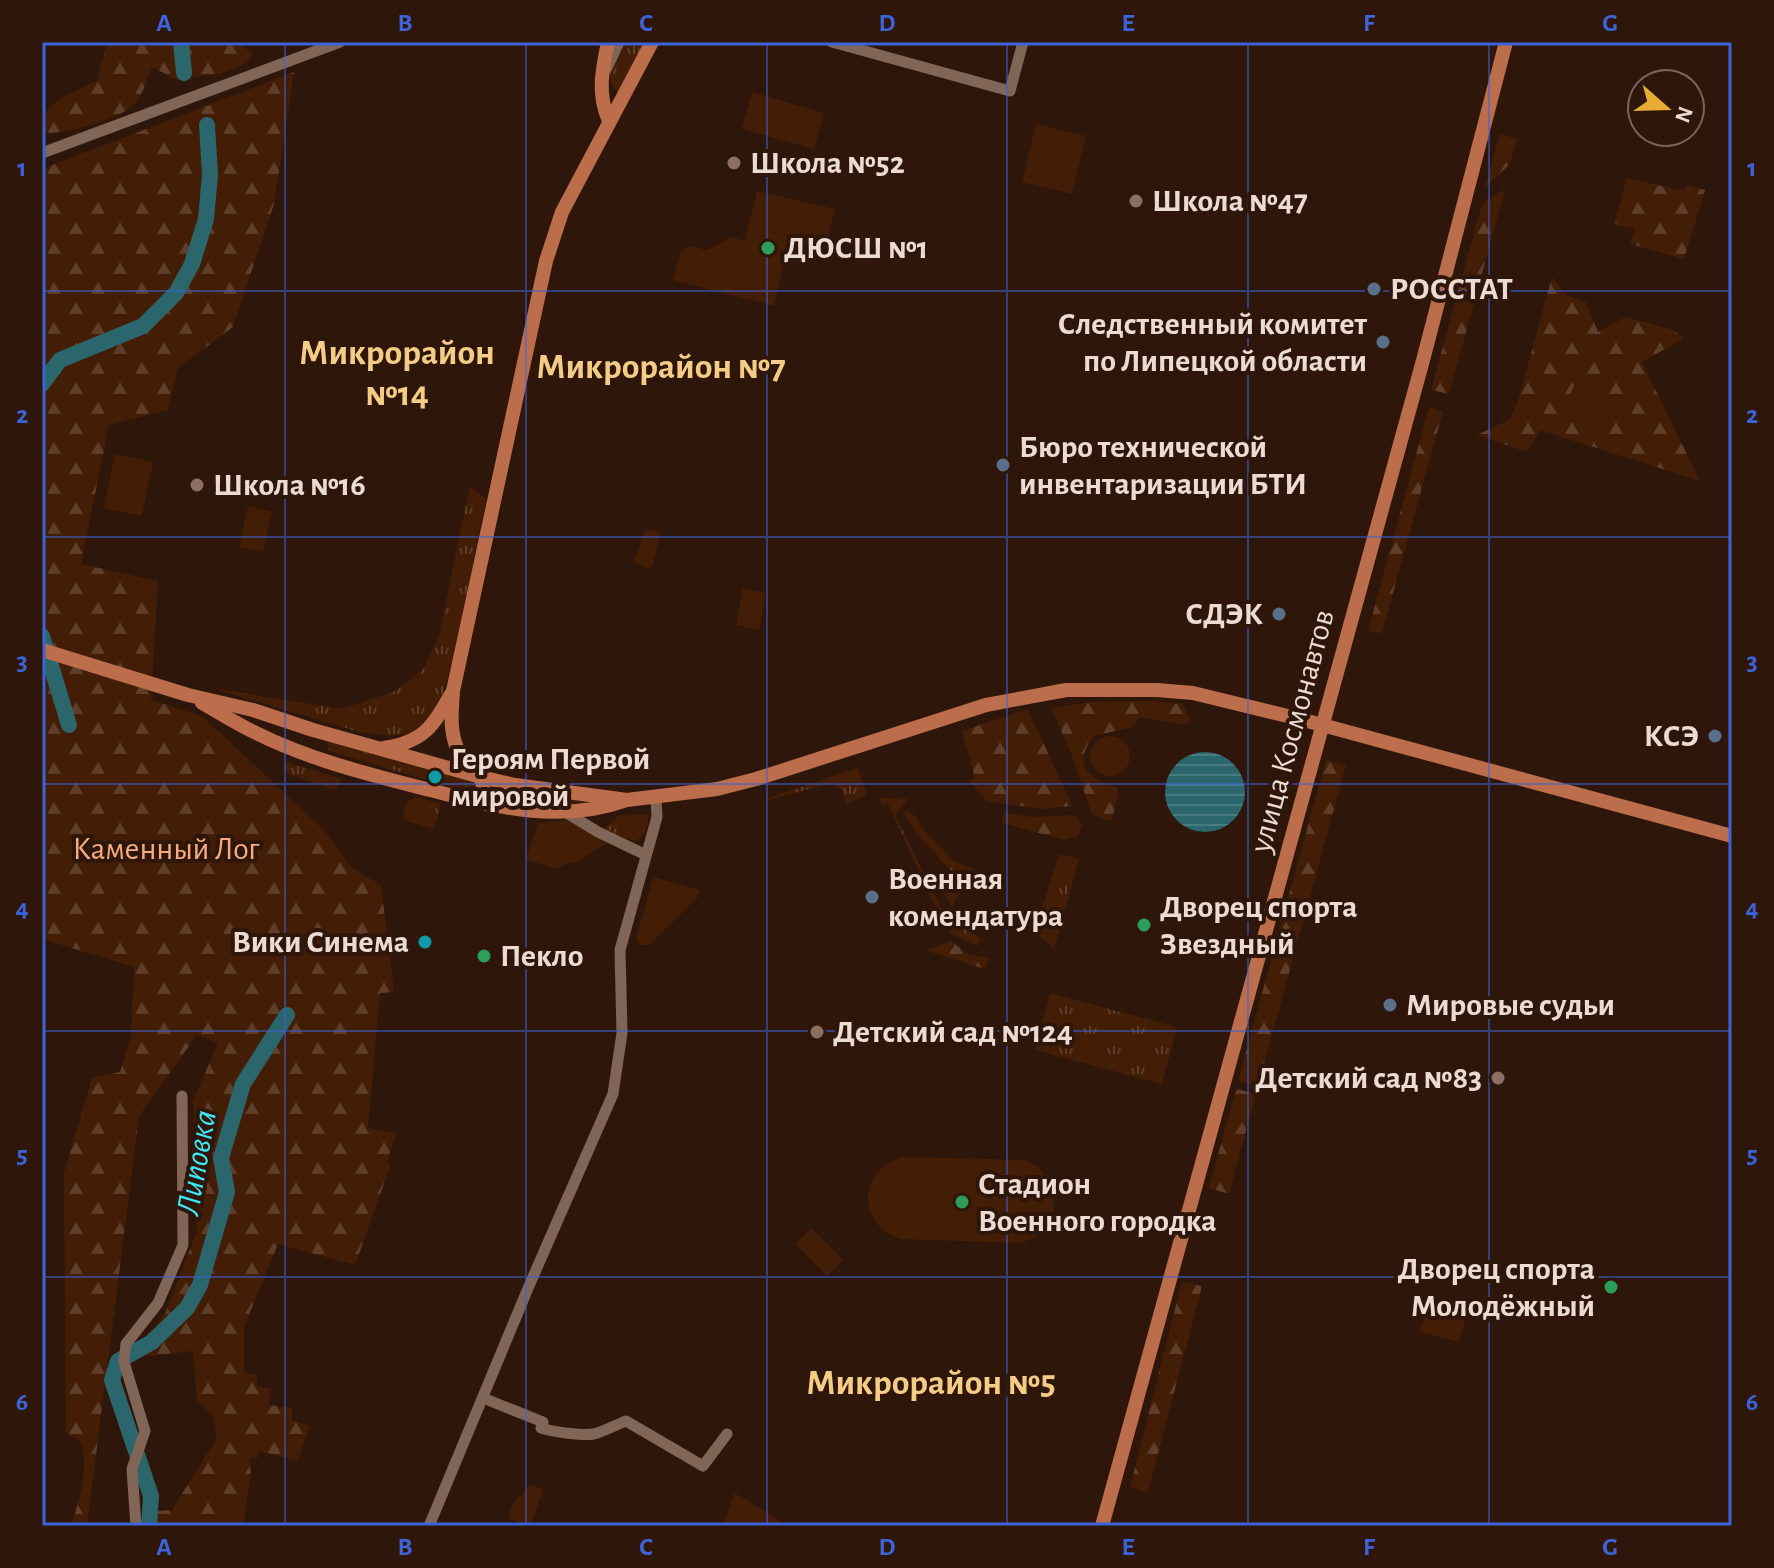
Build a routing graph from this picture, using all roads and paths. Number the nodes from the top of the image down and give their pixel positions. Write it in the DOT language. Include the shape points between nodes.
graph roads {
  1 [pos="340,42"];
  2 [pos="608,42"];
  3 [pos="619,42"];
  4 [pos="652,42"];
  5 [pos="832,42"];
  6 [pos="1023,42"];
  7 [pos="1506,42"];
  8 [pos="600,83"];
  9 [pos="609,121"];
  10 [pos="42,153"];
  11 [pos="42,650"];
  12 [pos="453,691"];
  13 [pos="184,693"];
  14 [pos="1323,724"];
  15 [pos="320,732"];
  16 [pos="285,746"];
  17 [pos="379,748"];
  18 [pos="325,761"];
  19 [pos="481,777"];
  20 [pos="656,798"];
  21 [pos="627,800"];
  22 [pos="471,801"];
  23 [pos="565,812"];
  24 [pos="652,835"];
  25 [pos="1732,836"];
  26 [pos="632,848"];
  27 [pos="646,855"];
  28 [pos="182,1096"];
  29 [pos="483,1398"];
  30 [pos="727,1434"];
  31 [pos="136,1526"];
  32 [pos="429,1526"];
  33 [pos="1102,1526"];
  1 -- 10 [label="street"];
  2 -- 8 [label="main road"];
  3 -- 8 [label="street"];
  4 -- 9 [label="main road"];
  5 -- 6 [label="street" via="1010,91"];
  7 -- 14 [label="main road, улица Космонавтов"];
  8 -- 9 [label="main road"];
  9 -- 12 [label="main road" via="562,212 546,261"];
  11 -- 13 [label="main road"];
  12 -- 17 [label="main road" via="429,730 403,745"];
  12 -- 19 [label="main road" via="451,727 458,751"];
  13 -- 15 [label="main road"];
  13 -- 16 [label="main road"];
  14 -- 20 [label="main road" via="1193,693 1066,690 986,705 756,779"];
  14 -- 25 [label="main road"];
  14 -- 33 [label="main road, улица Космонавтов"];
  15 -- 16 [label="main road" via="299,734"];
  15 -- 17 [label="main road"];
  15 -- 18 [label="main road" via="318,748"];
  16 -- 18 [label="main road"];
  17 -- 19 [label="main road"];
  18 -- 22 [label="main road"];
  19 -- 21 [label="main road"];
  19 -- 22 [label="main road" via="483,790"];
  20 -- 21 [label="main road"];
  20 -- 24 [label="street"];
  21 -- 23 [label="main road"];
  22 -- 23 [label="main road" via="520,811"];
  23 -- 26 [label="street"];
  24 -- 26 [label="street" via="643,847"];
  24 -- 27 [label="street"];
  26 -- 27 [label="street"];
  27 -- 29 [label="street" via="620,950 622,1033 613,1094"];
  28 -- 31 [label="street" via="183,1245 158,1303 126,1344 124,1362 145,1431 132,1469"];
  29 -- 30 [label="street" via="559,1434 591,1435 626,1421 703,1466"];
  29 -- 32 [label="street"];
}
